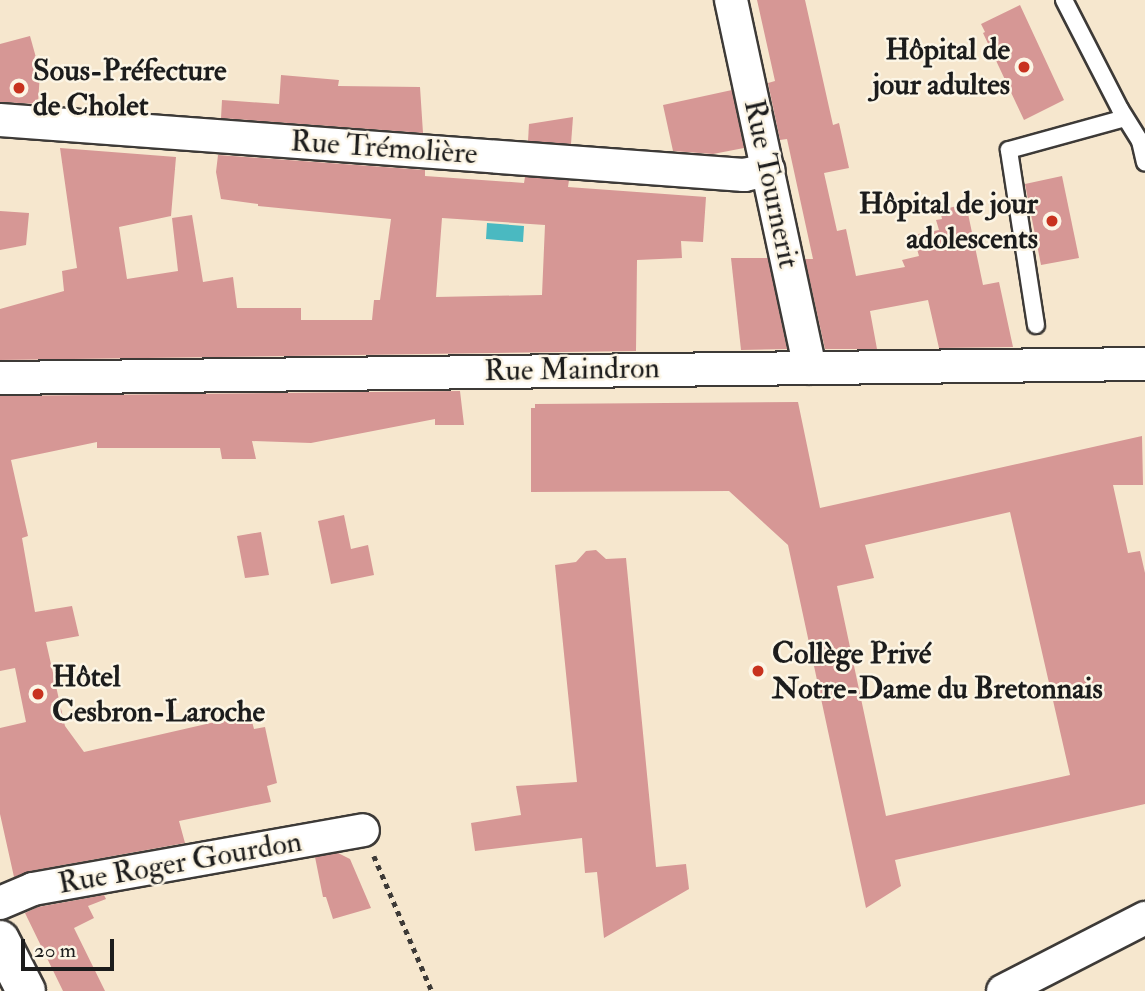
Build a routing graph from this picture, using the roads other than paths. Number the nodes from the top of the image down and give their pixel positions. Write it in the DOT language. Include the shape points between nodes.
graph roads {
  1 [pos="731,0"];
  2 [pos="1064,0"];
  3 [pos="1125,118"];
  4 [pos="0,120"];
  5 [pos="1145,162"];
  6 [pos="768,170"];
  7 [pos="1036,325"];
  8 [pos="1145,364"];
  9 [pos="810,368"];
  10 [pos="0,378"];
  11 [pos="363,830"];
  12 [pos="0,903"];
  13 [pos="1145,918"];
  14 [pos="0,940"];
  15 [pos="26,991"];
  16 [pos="1003,991"];
  1 -- 6 [label="street, Rue Tournerit"];
  2 -- 3 [label="lane"];
  3 -- 5 [label="lane" via="1140,141"];
  3 -- 7 [label="lane" via="1009,150"];
  4 -- 6 [label="street, Rue Trémolière" via="744,175"];
  6 -- 9 [label="street, Rue Tournerit"];
  8 -- 9 [label="street, Rue Maindron"];
  9 -- 10 [label="street, Rue Maindron"];
  11 -- 12 [label="street, Rue Roger Gourdon" via="33,889"];
  13 -- 16 [label="street"];
  14 -- 15 [label="street"];
}
